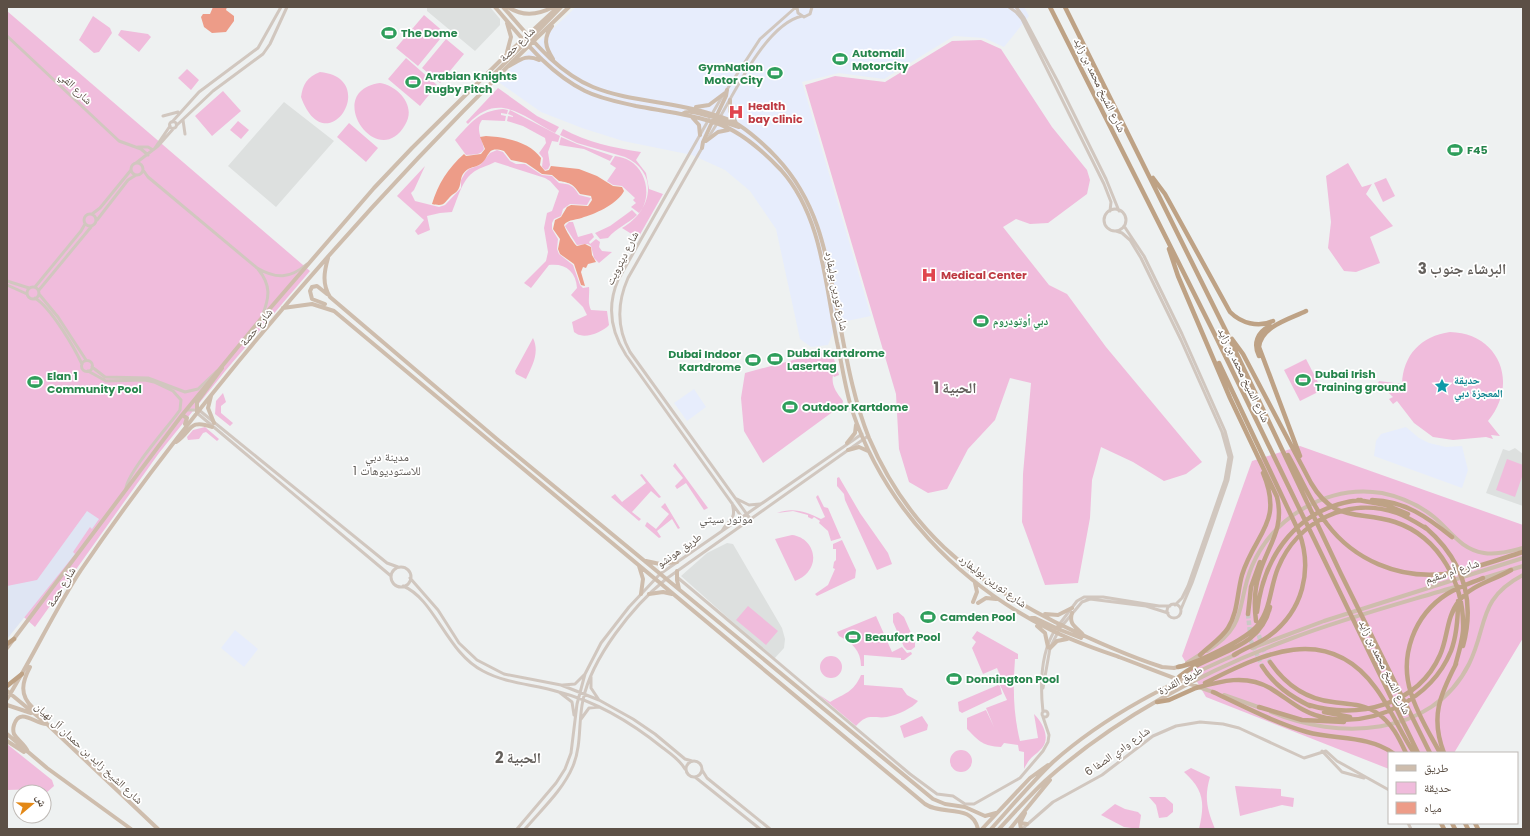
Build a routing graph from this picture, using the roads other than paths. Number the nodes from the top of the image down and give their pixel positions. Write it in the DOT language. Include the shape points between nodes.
graph roads {
  1 [pos="281,7"];
  2 [pos="287,7"];
  3 [pos="495,7"];
  4 [pos="503,7"];
  5 [pos="508,7"];
  6 [pos="554,7"];
  7 [pos="558,7"];
  8 [pos="561,7"];
  9 [pos="569,7"];
  10 [pos="797,7"];
  11 [pos="816,7"];
  12 [pos="1009,7"];
  13 [pos="1016,7"];
  14 [pos="1050,7"];
  15 [pos="1065,7"];
  16 [pos="812,9"];
  17 [pos="802,16"];
  18 [pos="557,18"];
  19 [pos="506,20"];
  20 [pos="7,36"];
  21 [pos="531,37"];
  22 [pos="526,42"];
  23 [pos="505,56"];
  24 [pos="244,59"];
  25 [pos="543,62"];
  26 [pos="557,64"];
  27 [pos="248,66"];
  28 [pos="505,68"];
  29 [pos="492,81"];
  30 [pos="726,91"];
  31 [pos="730,100"];
  32 [pos="691,107"];
  33 [pos="180,111"];
  34 [pos="682,114"];
  35 [pos="163,116"];
  36 [pos="690,116"];
  37 [pos="714,118"];
  38 [pos="183,119"];
  39 [pos="172,122"];
  40 [pos="736,123"];
  41 [pos="177,125"];
  42 [pos="172,127"];
  43 [pos="739,127"];
  44 [pos="732,131"];
  45 [pos="185,134"];
  46 [pos="700,135"];
  47 [pos="706,141"];
  48 [pos="137,147"];
  49 [pos="702,148"];
  50 [pos="154,149"];
  51 [pos="148,155"];
  52 [pos="144,159"];
  53 [pos="136,163"];
  54 [pos="143,168"];
  55 [pos="131,170"];
  56 [pos="1146,170"];
  57 [pos="137,175"];
  58 [pos="148,177"];
  59 [pos="1110,211"];
  60 [pos="1119,211"];
  61 [pos="92,214"];
  62 [pos="97,220"];
  63 [pos="85,224"];
  64 [pos="1124,226"];
  65 [pos="91,227"];
  66 [pos="1116,231"];
  67 [pos="1166,238"];
  68 [pos="818,246"];
  69 [pos="824,250"];
  70 [pos="316,256"];
  71 [pos="329,256"];
  72 [pos="257,268"];
  73 [pos="7,281"];
  74 [pos="7,285"];
  75 [pos="35,287"];
  76 [pos="30,288"];
  77 [pos="39,292"];
  78 [pos="828,294"];
  79 [pos="28,295"];
  80 [pos="834,295"];
  81 [pos="330,297"];
  82 [pos="35,298"];
  83 [pos="283,308"];
  84 [pos="334,311"];
  85 [pos="1306,311"];
  86 [pos="260,320"];
  87 [pos="1226,331"];
  88 [pos="1207,340"];
  89 [pos="227,359"];
  90 [pos="86,360"];
  91 [pos="82,364"];
  92 [pos="92,368"];
  93 [pos="88,371"];
  94 [pos="217,371"];
  95 [pos="1271,383"];
  96 [pos="212,394"];
  97 [pos="186,410"];
  98 [pos="197,411"];
  99 [pos="182,416"];
  100 [pos="856,419"];
  101 [pos="213,425"];
  102 [pos="1246,431"];
  103 [pos="1274,432"];
  104 [pos="868,433"];
  105 [pos="179,435"];
  106 [pos="862,437"];
  107 [pos="174,442"];
  108 [pos="847,443"];
  109 [pos="848,450"];
  110 [pos="869,452"];
  111 [pos="1308,476"];
  112 [pos="126,488"];
  113 [pos="736,498"];
  114 [pos="1358,500"];
  115 [pos="732,501"];
  116 [pos="762,504"];
  117 [pos="747,514"];
  118 [pos="743,517"];
  119 [pos="751,520"];
  120 [pos="746,523"];
  121 [pos="1427,529"];
  122 [pos="721,532"];
  123 [pos="1452,537"];
  124 [pos="1272,544"];
  125 [pos="1202,547"];
  126 [pos="936,548"];
  127 [pos="1523,548"];
  128 [pos="952,552"];
  129 [pos="1523,552"];
  130 [pos="1523,558"];
  131 [pos="643,560"];
  132 [pos="677,562"];
  133 [pos="638,564"];
  134 [pos="972,566"];
  135 [pos="1523,566"];
  136 [pos="398,567"];
  137 [pos="682,568"];
  138 [pos="1511,570"];
  139 [pos="677,571"];
  140 [pos="973,573"];
  141 [pos="660,574"];
  142 [pos="1523,575"];
  143 [pos="391,576"];
  144 [pos="677,577"];
  145 [pos="410,578"];
  146 [pos="656,578"];
  147 [pos="1483,578"];
  148 [pos="666,579"];
  149 [pos="974,581"];
  150 [pos="661,583"];
  151 [pos="1272,585"];
  152 [pos="403,586"];
  153 [pos="681,591"];
  154 [pos="641,594"];
  155 [pos="649,594"];
  156 [pos="676,595"];
  157 [pos="1001,600"];
  158 [pos="1175,604"];
  159 [pos="1170,606"];
  160 [pos="1181,609"];
  161 [pos="1072,611"];
  162 [pos="1038,613"];
  163 [pos="1168,613"];
  164 [pos="1248,614"];
  165 [pos="1030,618"];
  166 [pos="1324,620"];
  167 [pos="1462,625"];
  168 [pos="1326,626"];
  169 [pos="1058,629"];
  170 [pos="1085,638"];
  171 [pos="14,639"];
  172 [pos="1069,639"];
  173 [pos="7,644"];
  174 [pos="7,648"];
  175 [pos="1049,648"];
  176 [pos="7,652"];
  177 [pos="1200,655"];
  178 [pos="1234,656"];
  179 [pos="31,660"];
  180 [pos="1270,662"];
  181 [pos="1262,666"];
  182 [pos="1178,667"];
  183 [pos="22,674"];
  184 [pos="585,674"];
  185 [pos="591,676"];
  186 [pos="1172,684"];
  187 [pos="7,686"];
  188 [pos="561,686"];
  189 [pos="1196,688"];
  190 [pos="9,692"];
  191 [pos="559,692"];
  192 [pos="579,692"];
  193 [pos="1213,692"];
  194 [pos="584,694"];
  195 [pos="578,697"];
  196 [pos="7,699"];
  197 [pos="583,699"];
  198 [pos="599,700"];
  199 [pos="1157,702"];
  200 [pos="7,705"];
  201 [pos="600,707"];
  202 [pos="1259,707"];
  203 [pos="1044,711"];
  204 [pos="37,716"];
  205 [pos="1043,716"];
  206 [pos="1048,716"];
  207 [pos="1351,717"];
  208 [pos="575,719"];
  209 [pos="581,719"];
  210 [pos="47,724"];
  211 [pos="1047,725"];
  212 [pos="8,734"];
  213 [pos="7,741"];
  214 [pos="1322,751"];
  215 [pos="1391,752"];
  216 [pos="1405,752"];
  217 [pos="1413,752"];
  218 [pos="1418,752"];
  219 [pos="1430,752"];
  220 [pos="1440,752"];
  221 [pos="1444,752"];
  222 [pos="29,753"];
  223 [pos="692,761"];
  224 [pos="1337,761"];
  225 [pos="1054,762"];
  226 [pos="1335,764"];
  227 [pos="1351,768"];
  228 [pos="685,769"];
  229 [pos="702,770"];
  230 [pos="1056,772"];
  231 [pos="1348,774"];
  232 [pos="695,777"];
  233 [pos="1372,780"];
  234 [pos="1388,789"];
  235 [pos="975,811"];
  236 [pos="1025,811"];
  237 [pos="996,814"];
  238 [pos="973,819"];
  239 [pos="1020,823"];
  240 [pos="1027,824"];
  241 [pos="131,829"];
  242 [pos="158,829"];
  243 [pos="517,829"];
  244 [pos="525,829"];
  245 [pos="760,829"];
  246 [pos="770,829"];
  247 [pos="978,829"];
  248 [pos="982,829"];
  249 [pos="990,829"];
  250 [pos="999,829"];
  251 [pos="1010,829"];
  252 [pos="1021,829"];
  1 -- 24 [label="street" via="261,43"];
  2 -- 27 [label="street" via="267,49"];
  3 -- 19 [label="main road, شارع تورين بوليفارد"];
  4 -- 21 [label="main road, شارع تورين بوليفارد"];
  5 -- 6 [label="main road" via="529,14"];
  7 -- 21 [label="main road, شارع حصة"];
  8 -- 21 [label="main road"];
  9 -- 18 [label="main road, شارع حصة"];
  10 -- 17 [label="street" via="797,12"];
  10 -- 30 [label="street" via="760,39"];
  11 -- 16 [label="street, شارع ديترويت"];
  12 -- 59 [label="street" via="1022,19 1055,83 1104,184 1110,200"];
  13 -- 60 [label="street" via="1058,82"];
  14 -- 67 [label="highway, شارع الشيخ محمد بن زايد"];
  15 -- 56 [label="highway, شارع الشيخ محمد بن زايد"];
  16 -- 17 [label="street, شارع ديترويت" via="807,16"];
  17 -- 31 [label="street, شارع ديترويت" via="789,22 764,45"];
  18 -- 21 [label="main road, شارع حصة"];
  18 -- 26 [label="main road" via="545,41 547,50"];
  19 -- 22 [label="main road, شارع تورين بوليفارد"];
  19 -- 23 [label="main road" via="511,40"];
  20 -- 48 [label="street, شارع الفي" via="116,139"];
  21 -- 22 [label="main road"];
  21 -- 22 [label="main road, شارع حصة"];
  21 -- 26 [label="main road, شارع تورين بوليفارد"];
  22 -- 23 [label="main road, شارع حصة"];
  22 -- 25 [label="main road, شارع تورين بوليفارد"];
  22 -- 28 [label="main road, شارع حصة"];
  22 -- 29 [label="main road" via="494,74"];
  23 -- 70 [label="main road, شارع حصة" via="374,188"];
  24 -- 27 [label="street"];
  24 -- 33 [label="street" via="209,84"];
  25 -- 28 [label="main road" via="528,57"];
  25 -- 34 [label="main road, شارع تورين بوليفارد" via="576,86 598,97"];
  26 -- 32 [label="main road, شارع تورين بوليفارد" via="580,80 610,93"];
  27 -- 38 [label="street" via="213,91"];
  28 -- 29 [label="main road, شارع حصة"];
  29 -- 71 [label="main road, شارع حصة" via="391,186"];
  30 -- 32 [label="main road" via="710,105"];
  30 -- 37 [label="main road" via="726,96"];
  31 -- 37 [label="street, شارع ديترويت"];
  31 -- 40 [label="main road" via="730,111"];
  32 -- 37 [label="main road, شارع تورين بوليفارد"];
  33 -- 35 [label="street" via="171,116"];
  33 -- 39 [label="street"];
  34 -- 36 [label="main road, شارع تورين بوليفارد"];
  34 -- 37 [label="main road" via="688,112"];
  36 -- 37 [label="main road, شارع تورين بوليفارد"];
  36 -- 46 [label="main road" via="699,124"];
  37 -- 40 [label="main road, شارع تورين بوليفارد"];
  37 -- 43 [label="main road"];
  37 -- 44 [label="main road, شارع تورين بوليفارد"];
  37 -- 46 [label="street, شارع ديترويت"];
  37 -- 47 [label="street, شارع ديترويت"];
  37 -- 49 [label="main road"];
  38 -- 41 [label="street"];
  38 -- 45 [label="street"];
  39 -- 41 [label="street"];
  39 -- 42 [label="street"];
  40 -- 43 [label="main road, شارع تورين بوليفارد"];
  41 -- 42 [label="street"];
  42 -- 50 [label="street"];
  43 -- 69 [label="main road, شارع تورين بوليفارد" via="776,157 801,188 816,219"];
  44 -- 47 [label="main road" via="718,132"];
  44 -- 68 [label="main road, شارع تورين بوليفارد" via="751,143 788,178 806,208"];
  46 -- 115 [label="street, شارع ديترويت" via="618,280 612,299 612,316 615,334 622,349"];
  47 -- 49 [label="street, شارع ديترويت"];
  48 -- 50 [label="street"];
  48 -- 51 [label="street"];
  49 -- 113 [label="street, شارع ديترويت" via="628,278 619,304 619,320 630,352"];
  50 -- 51 [label="street"];
  51 -- 52 [label="street"];
  52 -- 53 [label="street"];
  52 -- 54 [label="street"];
  53 -- 54 [label="street"];
  53 -- 55 [label="street"];
  54 -- 57 [label="street"];
  54 -- 58 [label="street"];
  55 -- 57 [label="street"];
  55 -- 61 [label="street" via="100,208"];
  56 -- 87 [label="highway, شارع الشيخ محمد بن زايد"];
  56 -- 95 [label="highway" via="1165,194 1230,312 1240,320 1253,324 1274,322 1262,331 1256,346"];
  57 -- 58 [label="street"];
  57 -- 62 [label="street" via="128,180"];
  58 -- 72 [label="street"];
  59 -- 60 [label="street"];
  59 -- 66 [label="street" via="1105,218 1105,224 1109,229"];
  60 -- 64 [label="street" via="1125,217"];
  61 -- 62 [label="street"];
  61 -- 63 [label="street" via="85,217"];
  62 -- 65 [label="street"];
  63 -- 65 [label="street"];
  63 -- 75 [label="street"];
  64 -- 66 [label="street"];
  64 -- 125 [label="street" via="1144,256 1230,444 1231,472"];
  65 -- 77 [label="street"];
  66 -- 125 [label="street" via="1130,240 1141,258 1185,348 1227,445 1227,475"];
  67 -- 88 [label="highway" via="1178,276"];
  67 -- 218 [label="highway, شارع الشيخ محمد بن زايد"];
  68 -- 69 [label="main road" via="821,245"];
  68 -- 78 [label="main road, شارع تورين بوليفارد"];
  69 -- 80 [label="main road, شارع تورين بوليفارد"];
  70 -- 72 [label="street" via="287,276 270,275"];
  70 -- 86 [label="main road, شارع حصة"];
  71 -- 81 [label="main road" via="324,277"];
  71 -- 83 [label="main road, شارع حصة"];
  72 -- 86 [label="street" via="266,280 269,293"];
  73 -- 76 [label="street"];
  74 -- 79 [label="street"];
  75 -- 76 [label="street"];
  75 -- 77 [label="street"];
  76 -- 79 [label="street"];
  77 -- 82 [label="street"];
  77 -- 90 [label="street"];
  78 -- 80 [label="main road"];
  78 -- 100 [label="main road, شارع تورين بوليفارد" via="847,390"];
  79 -- 82 [label="street"];
  80 -- 104 [label="main road, شارع تورين بوليفارد" via="851,365 855,398"];
  81 -- 84 [label="main road" via="319,286 314,286 310,291 312,299"];
  81 -- 131 [label="main road"];
  82 -- 91 [label="street" via="54,319"];
  83 -- 84 [label="main road" via="312,304"];
  83 -- 96 [label="main road, شارع حصة"];
  84 -- 133 [label="main road"];
  85 -- 95 [label="highway" via="1268,330 1261,339 1260,351"];
  86 -- 89 [label="main road, شارع حصة"];
  87 -- 103 [label="highway, شارع الشيخ محمد بن زايد"];
  87 -- 111 [label="highway" via="1243,354"];
  88 -- 102 [label="highway"];
  88 -- 178 [label="highway" via="1296,525 1305,554 1304,584 1288,618 1267,637"];
  89 -- 94 [label="main road, شارع حصة"];
  89 -- 98 [label="main road" via="197,402"];
  90 -- 91 [label="street"];
  90 -- 92 [label="street" via="91,363"];
  91 -- 93 [label="street" via="82,370"];
  92 -- 93 [label="street"];
  92 -- 94 [label="street" via="105,377 148,378 185,392 198,388"];
  93 -- 112 [label="street" via="106,381 154,382 173,391 181,400 180,410 141,462"];
  94 -- 97 [label="main road, شارع حصة"];
  95 -- 111 [label="highway"];
  96 -- 98 [label="main road, شارع حصة"];
  96 -- 101 [label="main road" via="208,408"];
  97 -- 98 [label="street"];
  97 -- 99 [label="main road, شارع حصة"];
  98 -- 101 [label="street"];
  98 -- 105 [label="main road, شارع حصة"];
  99 -- 105 [label="main road" via="188,419"];
  99 -- 112 [label="main road, شارع حصة"];
  100 -- 106 [label="main road, شارع تورين بوليفارد"];
  100 -- 108 [label="main road" via="855,433"];
  101 -- 107 [label="main road" via="195,424"];
  101 -- 136 [label="street" via="387,563"];
  101 -- 143 [label="street"];
  102 -- 124 [label="highway" via="1273,486 1278,503 1279,521"];
  102 -- 177 [label="highway" via="1268,486 1270,517 1243,572 1232,622 1222,637"];
  103 -- 129 [label="highway" via="1326,523 1346,544 1370,561 1402,572 1436,574 1455,572"];
  103 -- 219 [label="highway, شارع الشيخ محمد بن زايد"];
  104 -- 106 [label="street, طريق هونشو"];
  104 -- 128 [label="main road, شارع تورين بوليفارد" via="892,480 916,518 946,550"];
  105 -- 107 [label="main road, شارع حصة"];
  106 -- 108 [label="street, طريق هونشو"];
  106 -- 109 [label="street, طريق هونشو"];
  106 -- 110 [label="main road, شارع تورين بوليفارد"];
  107 -- 179 [label="main road, شارع حصة" via="81,570"];
  108 -- 116 [label="street, طريق هونشو"];
  109 -- 110 [label="main road" via="859,447"];
  109 -- 119 [label="street, طريق هونشو"];
  110 -- 126 [label="main road, شارع تورين بوليفارد" via="901,506"];
  111 -- 167 [label="highway" via="1319,496 1336,509 1349,514 1388,520 1408,527 1425,538 1444,559 1452,574 1461,606"];
  112 -- 171 [label="main road, شارع حصة"];
  113 -- 116 [label="street" via="749,505"];
  113 -- 117 [label="street, شارع ديترويت"];
  114 -- 121 [label="highway" via="1400,510"];
  114 -- 123 [label="highway" via="1384,501 1404,506 1422,514"];
  114 -- 124 [label="highway" via="1335,505 1313,515 1284,541 1263,580 1256,621 1254,605 1257,582 1261,566"];
  115 -- 118 [label="street, شارع ديترويت"];
  115 -- 122 [label="street" via="734,516"];
  116 -- 117 [label="street, طريق هونشو"];
  117 -- 118 [label="street, طريق هونشو"];
  117 -- 119 [label="street, شارع ديترويت"];
  118 -- 120 [label="street, شارع ديترويت"];
  118 -- 122 [label="street, طريق هونشو"];
  119 -- 120 [label="street, طريق هونشو"];
  120 -- 137 [label="street, طريق هونشو"];
  121 -- 151 [label="highway" via="1398,513 1383,509 1360,508 1338,512 1318,520 1291,545 1279,564"];
  121 -- 167 [label="highway" via="1450,554 1464,585 1468,605"];
  122 -- 132 [label="street, طريق هونشو"];
  123 -- 127 [label="main road" via="1468,548 1483,553"];
  123 -- 177 [label="main road" via="1434,517 1404,500 1379,493 1344,494 1319,501 1295,513 1275,531 1259,552 1249,574 1236,624 1223,640"];
  124 -- 164 [label="highway" via="1255,575"];
  125 -- 158 [label="street" via="1186,590"];
  125 -- 160 [label="street" via="1192,583"];
  126 -- 128 [label="main road" via="938,546 947,554"];
  126 -- 149 [label="main road, شارع تورين بوليفارد"];
  128 -- 140 [label="main road, شارع تورين بوليفارد"];
  130 -- 166 [label="main road, شارع أم سقيم"];
  131 -- 132 [label="main road" via="660,564"];
  131 -- 141 [label="main road"];
  132 -- 137 [label="street" via="678,567"];
  132 -- 141 [label="street, طريق هونشو"];
  133 -- 146 [label="main road"];
  133 -- 154 [label="main road" via="643,579"];
  134 -- 140 [label="main road"];
  135 -- 138 [label="main road, شارع أم سقيم"];
  136 -- 143 [label="street"];
  136 -- 145 [label="street" via="410,572"];
  137 -- 139 [label="street, طريق هونشو"];
  138 -- 147 [label="main road, شارع أم سقيم"];
  138 -- 207 [label="highway" via="1475,586 1460,600 1450,618 1440,655 1423,680 1404,695"];
  139 -- 144 [label="main road"];
  139 -- 148 [label="street, طريق هونشو"];
  140 -- 162 [label="main road, شارع تورين بوليفارد"];
  141 -- 146 [label="street, طريق هونشو"];
  141 -- 148 [label="main road"];
  142 -- 202 [label="main road" via="1508,584 1491,602 1471,659 1455,686 1417,715 1394,724 1344,730 1294,721"];
  143 -- 152 [label="street" via="394,584"];
  144 -- 153 [label="main road"];
  144 -- 211 [label="street" via="937,794 953,796 963,804 970,805 1011,784 1025,774 1046,748 1049,738"];
  145 -- 152 [label="street"];
  145 -- 188 [label="street" via="438,610 459,643 477,660 504,674"];
  146 -- 150 [label="main road"];
  146 -- 154 [label="street, طريق هونشو"];
  147 -- 168 [label="main road, شارع أم سقيم"];
  147 -- 220 [label="highway" via="1454,591 1436,603 1417,625 1410,645 1406,667 1411,693"];
  148 -- 150 [label="street, طريق هونشو"];
  148 -- 153 [label="main road"];
  149 -- 157 [label="main road, شارع تورين بوليفارد"];
  149 -- 157 [label="main road" via="977,590 976,602 988,598"];
  150 -- 155 [label="street, طريق هونشو"];
  150 -- 156 [label="main road"];
  151 -- 182 [label="highway" via="1264,616 1249,634 1191,664"];
  151 -- 186 [label="highway" via="1268,614 1257,633 1244,644 1188,671"];
  152 -- 191 [label="street" via="424,603 454,647 472,665 504,681"];
  153 -- 235 [label="main road" via="930,797 942,804 962,806"];
  154 -- 184 [label="street, طريق هونشو" via="604,637"];
  155 -- 156 [label="main road" via="663,592"];
  155 -- 185 [label="street, طريق هونشو" via="607,646"];
  156 -- 238 [label="main road" via="925,804 937,810 964,812"];
  157 -- 165 [label="main road, شارع تورين بوليفارد"];
  158 -- 159 [label="street"];
  158 -- 160 [label="street"];
  159 -- 161 [label="street" via="1089,596 1080,598"];
  159 -- 163 [label="street"];
  160 -- 163 [label="street" via="1176,618 1170,617"];
  161 -- 162 [label="main road" via="1057,616"];
  161 -- 163 [label="street" via="1090,599 1146,606"];
  161 -- 169 [label="street"];
  161 -- 170 [label="main road" via="1072,623"];
  162 -- 169 [label="main road, شارع تورين بوليفارد"];
  165 -- 169 [label="main road, شارع تورين بوليفارد"];
  165 -- 175 [label="main road" via="1045,633"];
  166 -- 178 [label="main road, طريق القدرة"];
  167 -- 207 [label="highway" via="1441,669 1429,685 1403,704 1381,714 1365,718"];
  167 -- 221 [label="highway" via="1461,645 1455,666 1438,706 1437,729"];
  168 -- 199 [label="main road, طريق القدرة" via="1229,664"];
  169 -- 170 [label="main road"];
  169 -- 172 [label="main road"];
  169 -- 175 [label="street"];
  170 -- 182 [label="main road" via="1162,667"];
  171 -- 173 [label="highway"];
  171 -- 174 [label="main road, شارع حصة"];
  171 -- 176 [label="main road"];
  172 -- 175 [label="main road" via="1057,640"];
  172 -- 193 [label="main road"];
  175 -- 203 [label="street" via="1043,686"];
  177 -- 182 [label="main road"];
  178 -- 186 [label="main road, طريق القدرة"];
  179 -- 183 [label="main road, شارع حصة"];
  179 -- 210 [label="main road" via="23,683 24,694 29,704"];
  180 -- 216 [label="highway" via="1286,680 1308,695 1356,704 1377,713 1393,729"];
  181 -- 207 [label="highway" via="1272,680 1286,692 1309,706"];
  183 -- 187 [label="highway"];
  183 -- 190 [label="main road, شارع حصة"];
  184 -- 188 [label="street" via="573,685"];
  184 -- 192 [label="street, طريق هونشو"];
  185 -- 194 [label="street, طريق هونشو"];
  185 -- 198 [label="street" via="591,690"];
  186 -- 225 [label="main road, طريق القدرة" via="1110,720"];
  188 -- 192 [label="street"];
  189 -- 199 [label="highway" via="1169,700"];
  189 -- 207 [label="highway" via="1229,680 1252,681 1269,688 1306,712 1327,718"];
  189 -- 217 [label="highway" via="1260,657 1276,652 1302,648 1327,653 1351,664 1370,680"];
  190 -- 196 [label="main road, شارع حصة"];
  190 -- 204 [label="main road, شارع الشيخ زايد بن حمدان آل نهيان"];
  191 -- 195 [label="street"];
  191 -- 208 [label="street" via="572,702"];
  192 -- 194 [label="street"];
  192 -- 195 [label="street, طريق هونشو"];
  193 -- 202 [label="main road"];
  193 -- 215 [label="highway" via="1298,729 1326,736 1369,741"];
  194 -- 197 [label="street, طريق هونشو"];
  194 -- 198 [label="street"];
  195 -- 197 [label="street"];
  195 -- 208 [label="street, طريق هونشو"];
  197 -- 201 [label="street"];
  197 -- 209 [label="street, طريق هونشو"];
  198 -- 223 [label="street" via="633,719 685,759"];
  199 -- 230 [label="main road, طريق القدرة" via="1103,736"];
  200 -- 204 [label="main road"];
  201 -- 209 [label="street" via="589,708"];
  201 -- 228 [label="street" via="645,734"];
  202 -- 207 [label="highway" via="1312,721"];
  203 -- 205 [label="street"];
  203 -- 206 [label="street"];
  204 -- 210 [label="main road, شارع الشيخ زايد بن حمدان آل نهيان"];
  205 -- 206 [label="street"];
  205 -- 211 [label="street"];
  206 -- 211 [label="street"];
  208 -- 243 [label="street, طريق هونشو" via="572,746 565,769"];
  209 -- 244 [label="street, طريق هونشو" via="579,748 571,771 561,787"];
  210 -- 222 [label="main road" via="40,724 27,716 18,719 14,724 14,733"];
  210 -- 242 [label="main road, شارع الشيخ زايد بن حمدان آل نهيان"];
  212 -- 222 [label="main road"];
  213 -- 222 [label="main road"];
  214 -- 224 [label="street"];
  214 -- 226 [label="street"];
  214 -- 240 [label="street, شارع وادي الصفا 6" via="1304,758 1232,726 1207,722 1180,725 1146,740 1102,775 1053,802"];
  222 -- 241 [label="main road"];
  223 -- 228 [label="street"];
  223 -- 229 [label="street" via="699,763"];
  224 -- 226 [label="street"];
  224 -- 227 [label="street"];
  225 -- 237 [label="main road, طريق القدرة" via="1030,778"];
  225 -- 249 [label="main road, طريق القدرة"];
  226 -- 231 [label="street" via="1339,770"];
  227 -- 231 [label="street"];
  227 -- 233 [label="street"];
  228 -- 232 [label="street" via="688,775"];
  229 -- 232 [label="street" via="700,775"];
  229 -- 246 [label="street" via="708,778"];
  230 -- 236 [label="main road, طريق القدرة"];
  230 -- 250 [label="main road, طريق القدرة"];
  231 -- 233 [label="street"];
  232 -- 245 [label="street"];
  233 -- 234 [label="street"];
  235 -- 237 [label="main road" via="985,816"];
  235 -- 238 [label="main road" via="986,822 981,826"];
  236 -- 239 [label="main road"];
  236 -- 251 [label="main road, طريق القدرة"];
  237 -- 248 [label="main road, طريق القدرة"];
  238 -- 247 [label="main road"];
  239 -- 240 [label="main road"];
  239 -- 252 [label="main road"];
  240 -- 252 [label="street, شارع وادي الصفا 6"];
}
